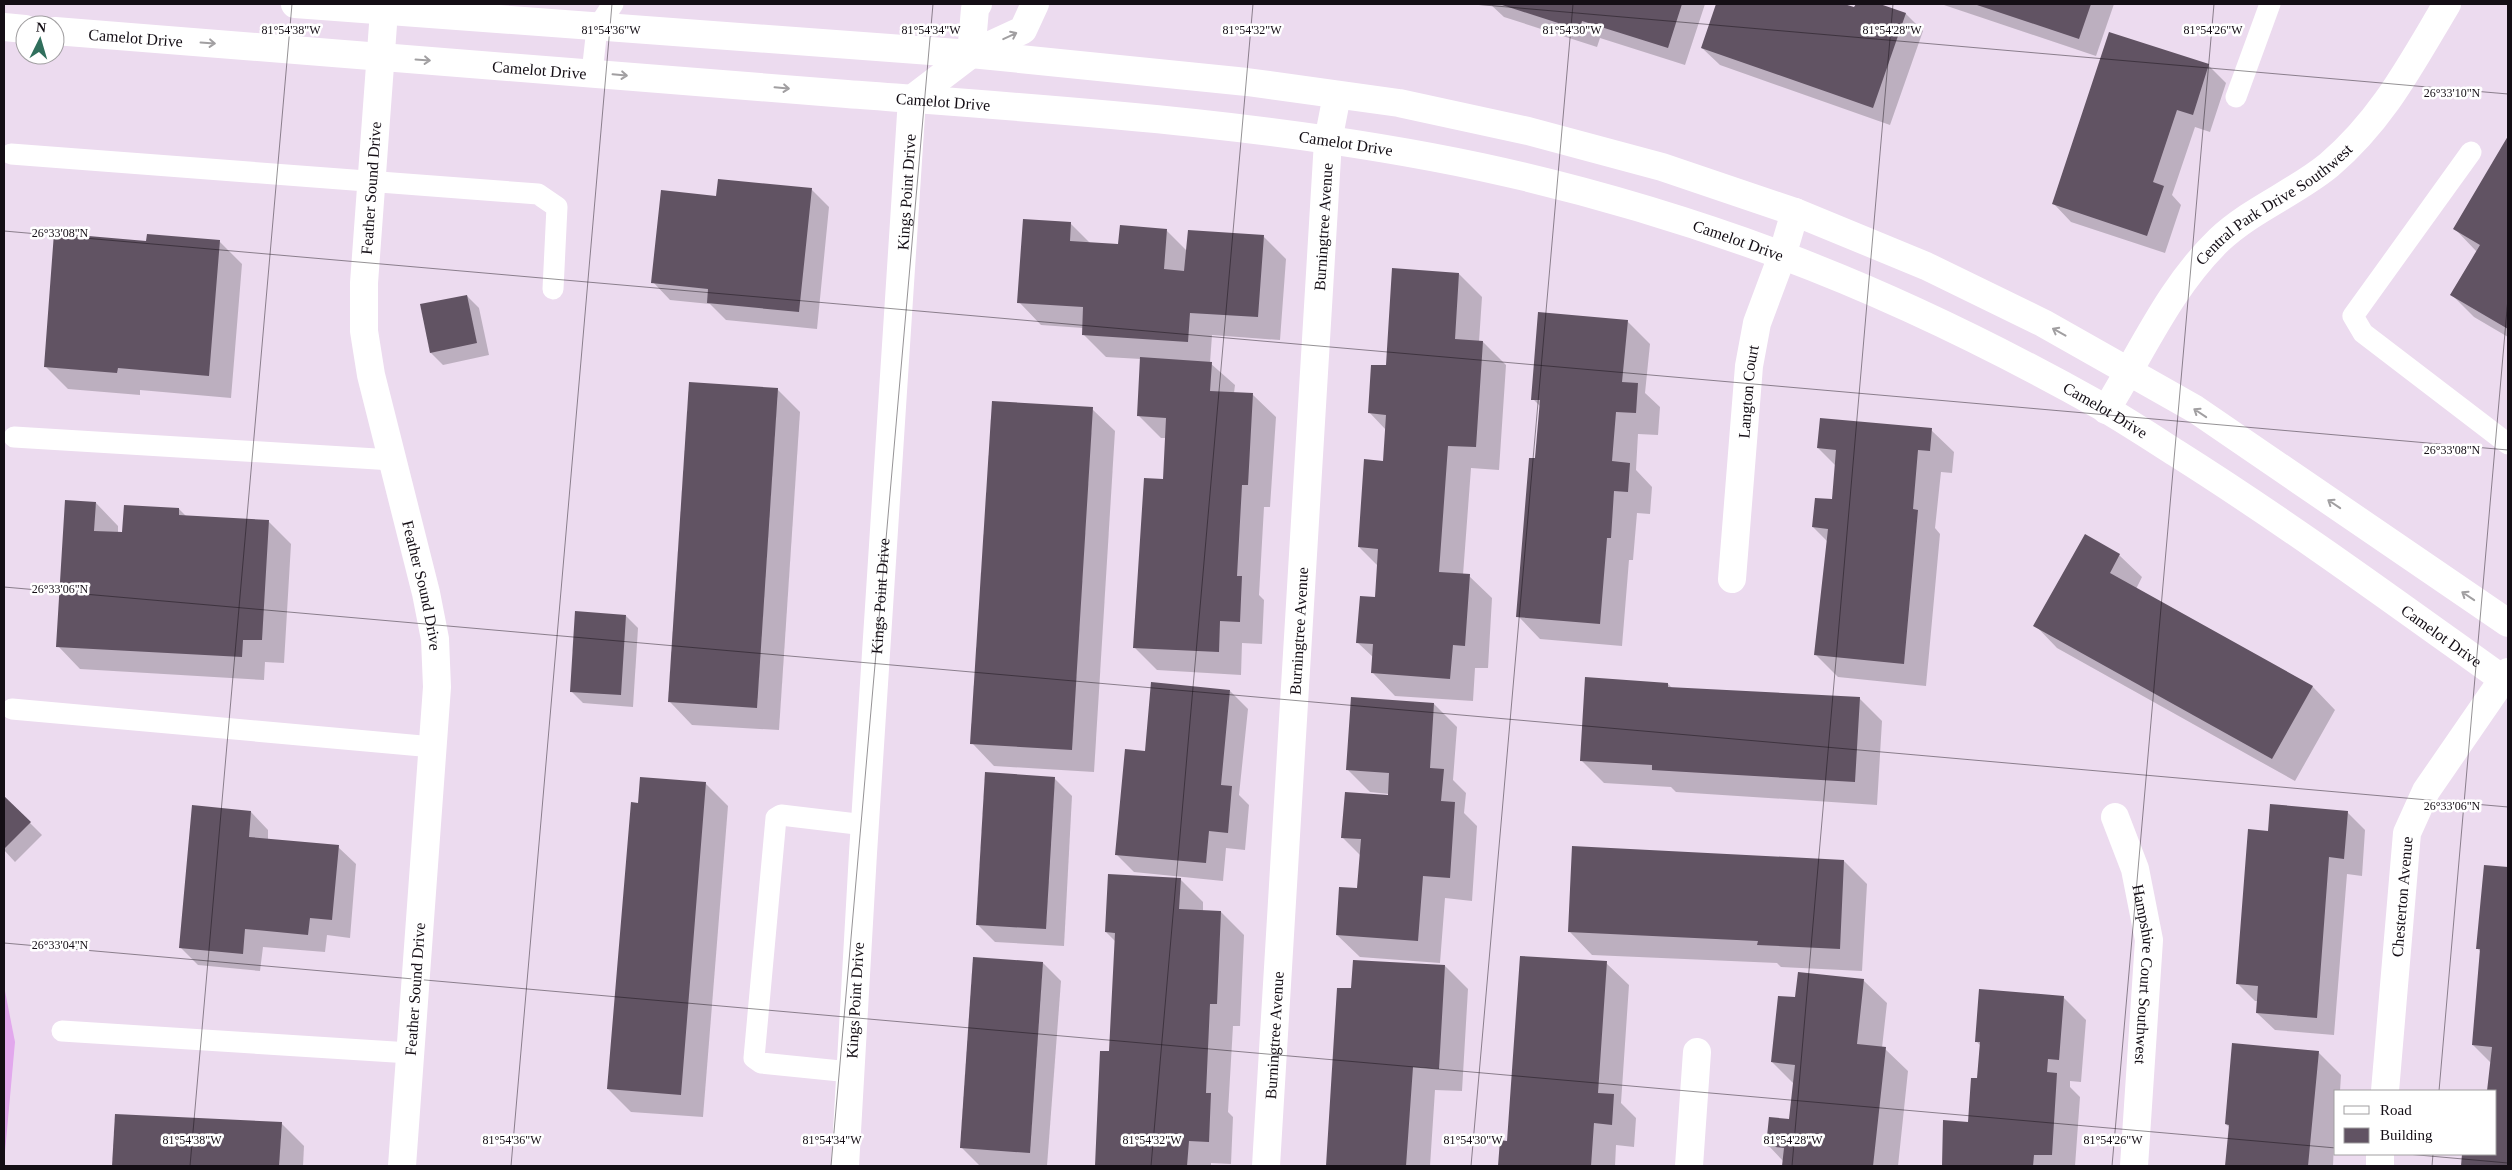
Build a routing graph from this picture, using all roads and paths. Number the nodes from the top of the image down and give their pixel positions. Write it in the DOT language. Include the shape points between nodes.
graph roads {
  1 [pos="295,4"];
  2 [pos="613,4"];
  3 [pos="978,4"];
  4 [pos="1035,4"];
  5 [pos="2270,4"];
  6 [pos="2447,4"];
  7 [pos="384,11"];
  8 [pos="597,28"];
  9 [pos="65,32"];
  10 [pos="970,54"];
  11 [pos="381,57"];
  12 [pos="592,73"];
  13 [pos="1336,95"];
  14 [pos="2236,97"];
  15 [pos="912,99"];
  16 [pos="1328,141"];
  17 [pos="2471,152"];
  18 [pos="11,154"];
  19 [pos="372,180"];
  20 [pos="1795,212"];
  21 [pos="1782,256"];
  22 [pos="553,289"];
  23 [pos="2130,371"];
  24 [pos="2106,410"];
  25 [pos="14,438"];
  26 [pos="2508,444"];
  27 [pos="393,460"];
  28 [pos="1732,579"];
  29 [pos="2508,624"];
  30 [pos="2506,678"];
  31 [pos="12,709"];
  32 [pos="433,747"];
  33 [pos="2115,817"];
  34 [pos="864,825"];
  35 [pos="62,1031"];
  36 [pos="1697,1052"];
  37 [pos="410,1053"];
  38 [pos="850,1072"];
  39 [pos="2385,1090"];
  40 [pos="402,1166"];
  41 [pos="846,1166"];
  42 [pos="1266,1166"];
  43 [pos="1689,1166"];
  44 [pos="2134,1166"];
  1 -- 7 [label="street"];
  2 -- 8 [label="lane"];
  3 -- 10 [label="street"];
  10 -- 4 [label="street, one-way" via="1023,30"];
  5 -- 14 [label="lane"];
  6 -- 23 [label="street, Central Park Drive Southwest" via="2390,99 2360,136 2327,166 2253,213 2220,239 2190,272 2167,305"];
  7 -- 8 [label="street"];
  7 -- 11 [label="street, Feather Sound Drive"];
  8 -- 10 [label="street"];
  8 -- 12 [label="lane"];
  9 -- 11 [label="street, Camelot Drive, one-way"];
  10 -- 13 [label="street" via="1247,82"];
  10 -- 15 [label="street"];
  11 -- 12 [label="street, Camelot Drive, one-way"];
  11 -- 19 [label="street, Feather Sound Drive"];
  12 -- 15 [label="street, Camelot Drive, one-way"];
  13 -- 16 [label="street, Burningtree Avenue"];
  13 -- 20 [label="street" via="1399,104 1528,131 1662,167"];
  15 -- 16 [label="street, Camelot Drive" via="1218,126"];
  15 -- 34 [label="street, Kings Point Drive"];
  16 -- 21 [label="street, Camelot Drive" via="1473,165 1544,181 1676,219"];
  16 -- 42 [label="street, Burningtree Avenue"];
  17 -- 26 [label="lane" via="2353,316 2363,333"];
  18 -- 19 [label="lane"];
  19 -- 22 [label="lane" via="538,194 557,207"];
  19 -- 27 [label="street, Feather Sound Drive" via="364,283 364,331 371,375"];
  20 -- 21 [label="street, Langton Court"];
  23 -- 20 [label="street, one-way" via="2043,323 1926,266"];
  21 -- 24 [label="street, Camelot Drive" via="1966,334"];
  21 -- 28 [label="street, Langton Court" via="1757,323 1749,366"];
  23 -- 24 [label="street, Central Park Drive Southwest"];
  29 -- 23 [label="street, one-way" via="2194,409"];
  24 -- 30 [label="street, Camelot Drive" via="2226,485"];
  25 -- 27 [label="lane"];
  27 -- 32 [label="street, Feather Sound Drive" via="435,639 437,687"];
  30 -- 39 [label="street, Chesterton Avenue" via="2426,791 2406,833"];
  31 -- 32 [label="lane"];
  32 -- 37 [label="street, Feather Sound Drive"];
  33 -- 44 [label="street, Hampshire Court Southwest" via="2135,869 2149,940"];
  34 -- 38 [label="street, Kings Point Drive"];
  34 -- 38 [label="lane" via="776,818 754,1058 761,1063"];
  35 -- 37 [label="lane"];
  36 -- 43 [label="street"];
  37 -- 40 [label="street, Feather Sound Drive"];
  38 -- 41 [label="street, Kings Point Drive"];
}
